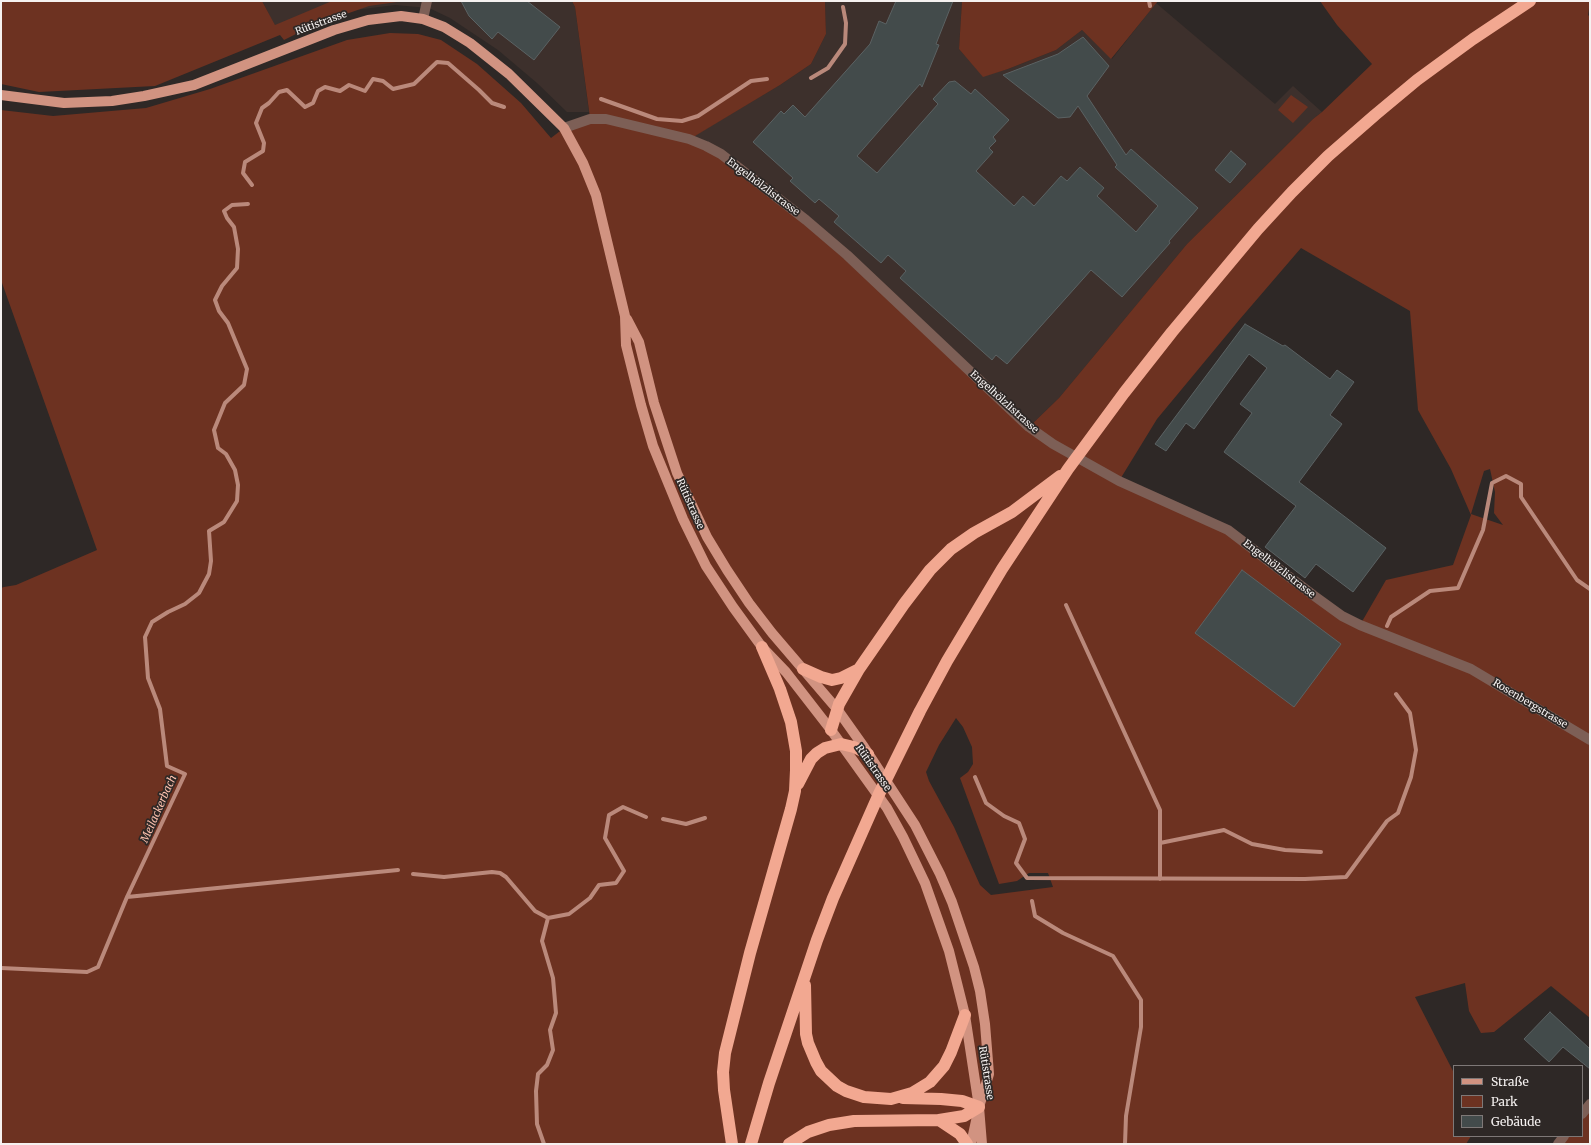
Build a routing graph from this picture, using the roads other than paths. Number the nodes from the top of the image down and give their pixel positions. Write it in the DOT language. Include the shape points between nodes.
graph roads {
  1 [pos="427,1"];
  2 [pos="1530,1"];
  3 [pos="424,19"];
  4 [pos="1,95"];
  5 [pos="564,128"];
  6 [pos="626,316"];
  7 [pos="1068,469"];
  8 [pos="762,647"];
  9 [pos="859,669"];
  10 [pos="1471,669"];
  11 [pos="803,670"];
  12 [pos="837,709"];
  13 [pos="831,730"];
  14 [pos="1590,740"];
  15 [pos="841,744"];
  16 [pos="865,751"];
  17 [pos="795,791"];
  18 [pos="805,974"];
  19 [pos="965,1015"];
  20 [pos="891,1099"];
  21 [pos="1590,1104"];
  22 [pos="979,1107"];
  23 [pos="1583,1113"];
  24 [pos="939,1120"];
  25 [pos="732,1144"];
  26 [pos="751,1144"];
  27 [pos="790,1144"];
  28 [pos="967,1144"];
  29 [pos="971,1144"];
  30 [pos="982,1144"];
  1 -- 3 [label="street"];
  2 -- 7 [label="highway" via="1417,80 1328,156 1292,192 1248,240 1172,332"];
  3 -- 4 [label="main road, Rütistrasse" via="400,16 362,22 334,30 194,85 144,96 112,101 64,103"];
  3 -- 5 [label="main road, Rütistrasse" via="444,26 470,43 509,74"];
  5 -- 6 [label="main road, Rütistrasse" via="596,194"];
  5 -- 10 [label="street, Engelhölzlistrasse" via="590,119 606,120 689,139 721,154 848,256 1029,427 1112,477 1228,530 1342,616"];
  6 -- 8 [label="main road, Rütistrasse" via="626,345 653,446 666,480 706,566"];
  6 -- 11 [label="main road, Rütistrasse" via="639,342 654,402 677,473 707,537 750,603"];
  7 -- 9 [label="highway" via="1012,512 974,533 939,560 904,604"];
  7 -- 18 [label="highway" via="1002,569 920,711 863,829 833,898"];
  8 -- 13 [label="main road, Rütistrasse" via="786,672"];
  8 -- 17 [label="highway" via="780,689 794,734"];
  9 -- 11 [label="highway" via="835,680"];
  9 -- 12 [label="highway"];
  10 -- 14 [label="street, Rosenbergstrasse"];
  11 -- 12 [label="main road, Rütistrasse"];
  12 -- 13 [label="highway"];
  12 -- 16 [label="main road, Rütistrasse"];
  13 -- 15 [label="main road, Rütistrasse"];
  15 -- 16 [label="highway"];
  15 -- 17 [label="highway" via="817,753 805,769"];
  15 -- 19 [label="main road, Rütistrasse" via="887,808 918,867 949,951"];
  16 -- 22 [label="main road, Rütistrasse" via="915,825 931,854 952,902 974,967 985,1024 989,1074"];
  17 -- 25 [label="highway" via="725,1053 724,1090"];
  18 -- 20 [label="highway" via="806,1034 811,1053 821,1071 837,1086 855,1094"];
  18 -- 26 [label="highway"];
  19 -- 20 [label="highway" via="944,1066 930,1082 912,1093"];
  19 -- 22 [label="main road, Rütistrasse"];
  20 -- 22 [label="highway" via="941,1098"];
  21 -- 23 [label="street"];
  22 -- 24 [label="highway" via="964,1116"];
  22 -- 29 [label="main road"];
  22 -- 30 [label="main road"];
  24 -- 27 [label="highway" via="842,1122 816,1129"];
  24 -- 28 [label="highway" via="960,1134"];
}
